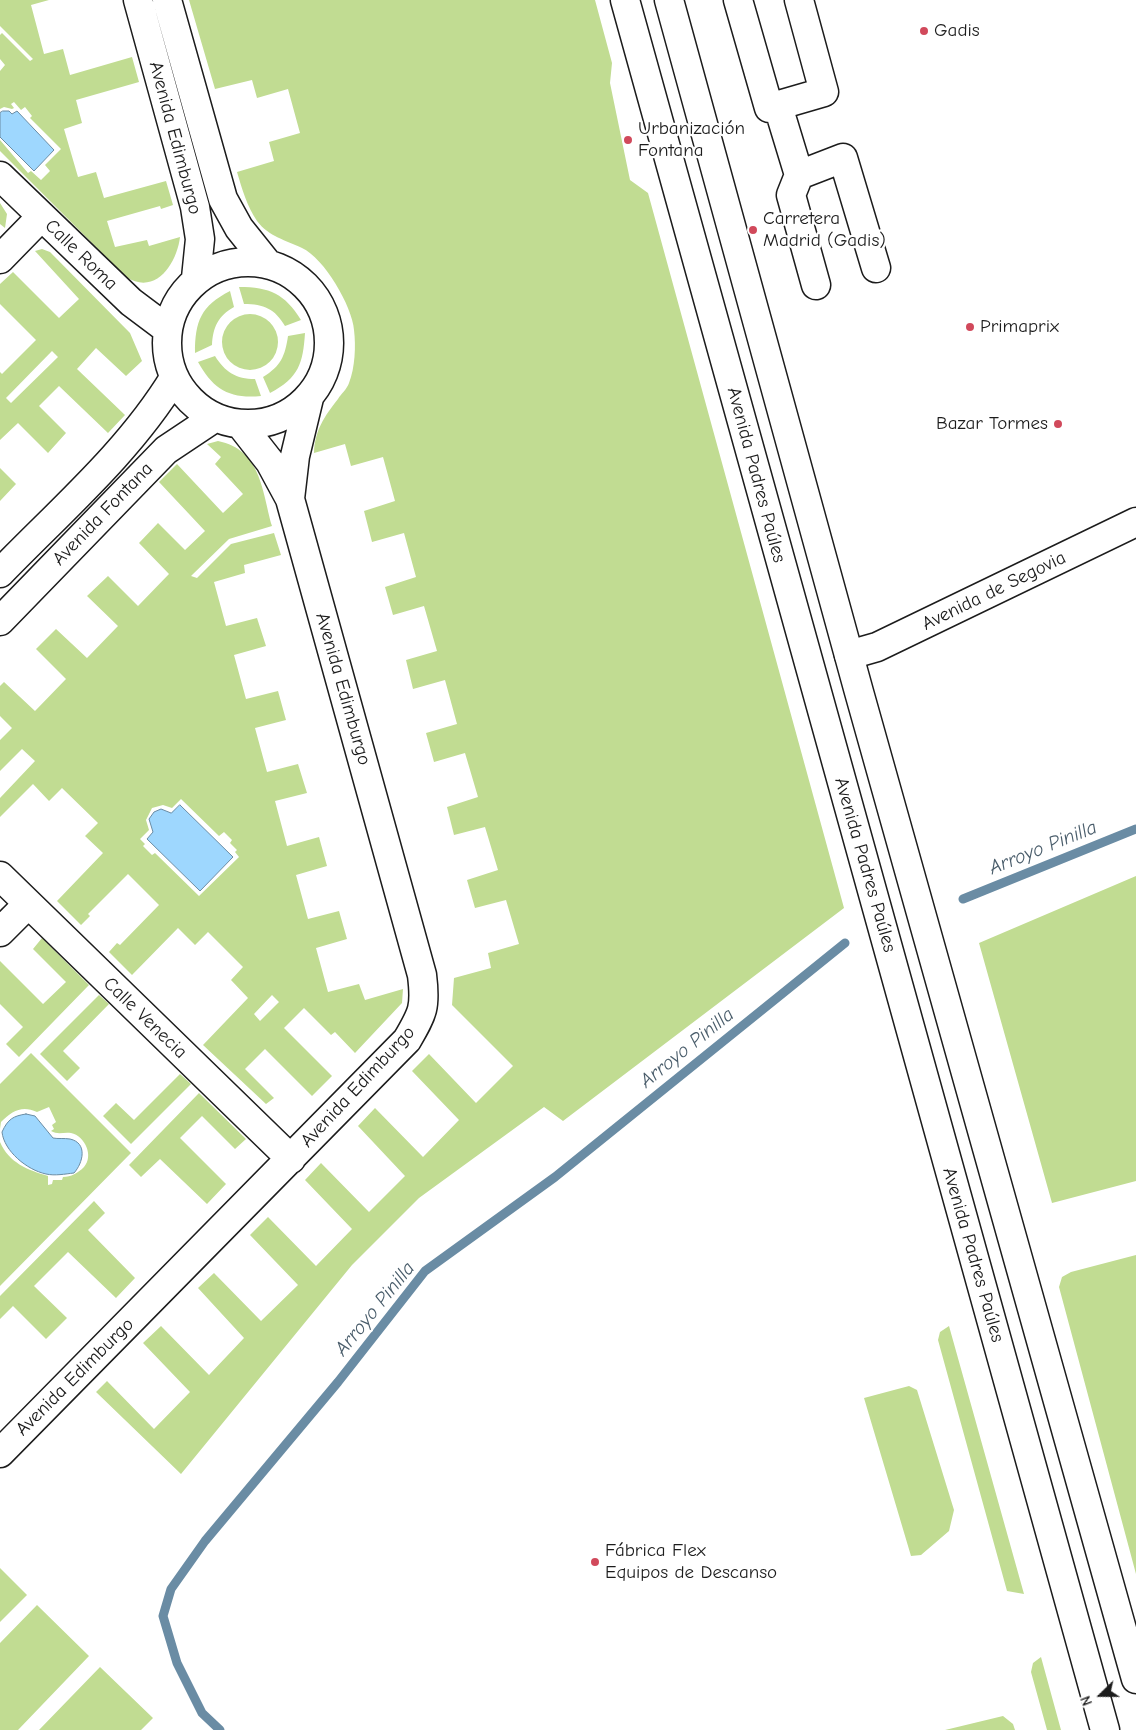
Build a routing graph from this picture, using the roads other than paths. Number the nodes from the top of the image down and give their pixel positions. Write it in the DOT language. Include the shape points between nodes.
graph roads {
  1 [pos="138,0"];
  2 [pos="167,0"];
  3 [pos="625,0"];
  4 [pos="669,0"];
  5 [pos="738,0"];
  6 [pos="799,0"];
  7 [pos="778,106"];
  8 [pos="799,175"];
  9 [pos="0,176"];
  10 [pos="41,217"];
  11 [pos="0,259"];
  12 [pos="267,262"];
  13 [pos="876,268"];
  14 [pos="196,278"];
  15 [pos="816,285"];
  16 [pos="166,329"];
  17 [pos="174,378"];
  18 [pos="309,398"];
  19 [pos="214,418"];
  20 [pos="241,425"];
  21 [pos="290,499"];
  22 [pos="1136,522"];
  23 [pos="0,573"];
  24 [pos="0,621"];
  25 [pos="849,655"];
  26 [pos="0,876"];
  27 [pos="28,904"];
  28 [pos="0,932"];
  29 [pos="291,1159"];
  30 [pos="0,1453"];
  31 [pos="1136,1679"];
  32 [pos="1105,1730"];
  1 -- 14 [label="main road, Avenida Edimburgo" via="195,207 200,239"];
  2 -- 12 [label="main road, Avenida Edimburgo" via="222,199 239,228"];
  3 -- 32 [label="main road, Avenida Padres Paúles"];
  4 -- 25 [label="main road"];
  5 -- 7 [label="main road" via="769,108"];
  6 -- 7 [label="main road" via="824,92"];
  7 -- 8 [label="main road"];
  8 -- 13 [label="main road" via="843,158"];
  8 -- 15 [label="main road" via="790,195"];
  9 -- 10 [label="main road, Calle Roma"];
  10 -- 11 [label="main road"];
  10 -- 16 [label="main road, Calle Roma" via="131,302"];
  12 -- 14 [label="main road" via="230,262"];
  12 -- 18 [label="main road" via="295,275 317,297 328,326 330,352 323,377"];
  14 -- 16 [label="main road" via="177,301"];
  16 -- 17 [label="main road" via="166,354"];
  17 -- 19 [label="main road" via="190,401"];
  17 -- 23 [label="main road, Avenida Fontana" via="128,441"];
  18 -- 20 [label="main road" via="278,420"];
  18 -- 21 [label="main road, Avenida Edimburgo" via="295,456"];
  19 -- 20 [label="main road"];
  19 -- 24 [label="main road, Avenida Fontana" via="166,450"];
  20 -- 21 [label="main road, Avenida Edimburgo" via="270,462"];
  21 -- 29 [label="main road, Avenida Edimburgo" via="425,995 422,1014 407,1040"];
  22 -- 25 [label="main road, Avenida de Segovia" via="877,647"];
  25 -- 31 [label="main road"];
  26 -- 27 [label="main road, Calle Venecia"];
  27 -- 28 [label="main road"];
  27 -- 29 [label="main road, Calle Venecia"];
  29 -- 30 [label="main road, Avenida Edimburgo"];
}
